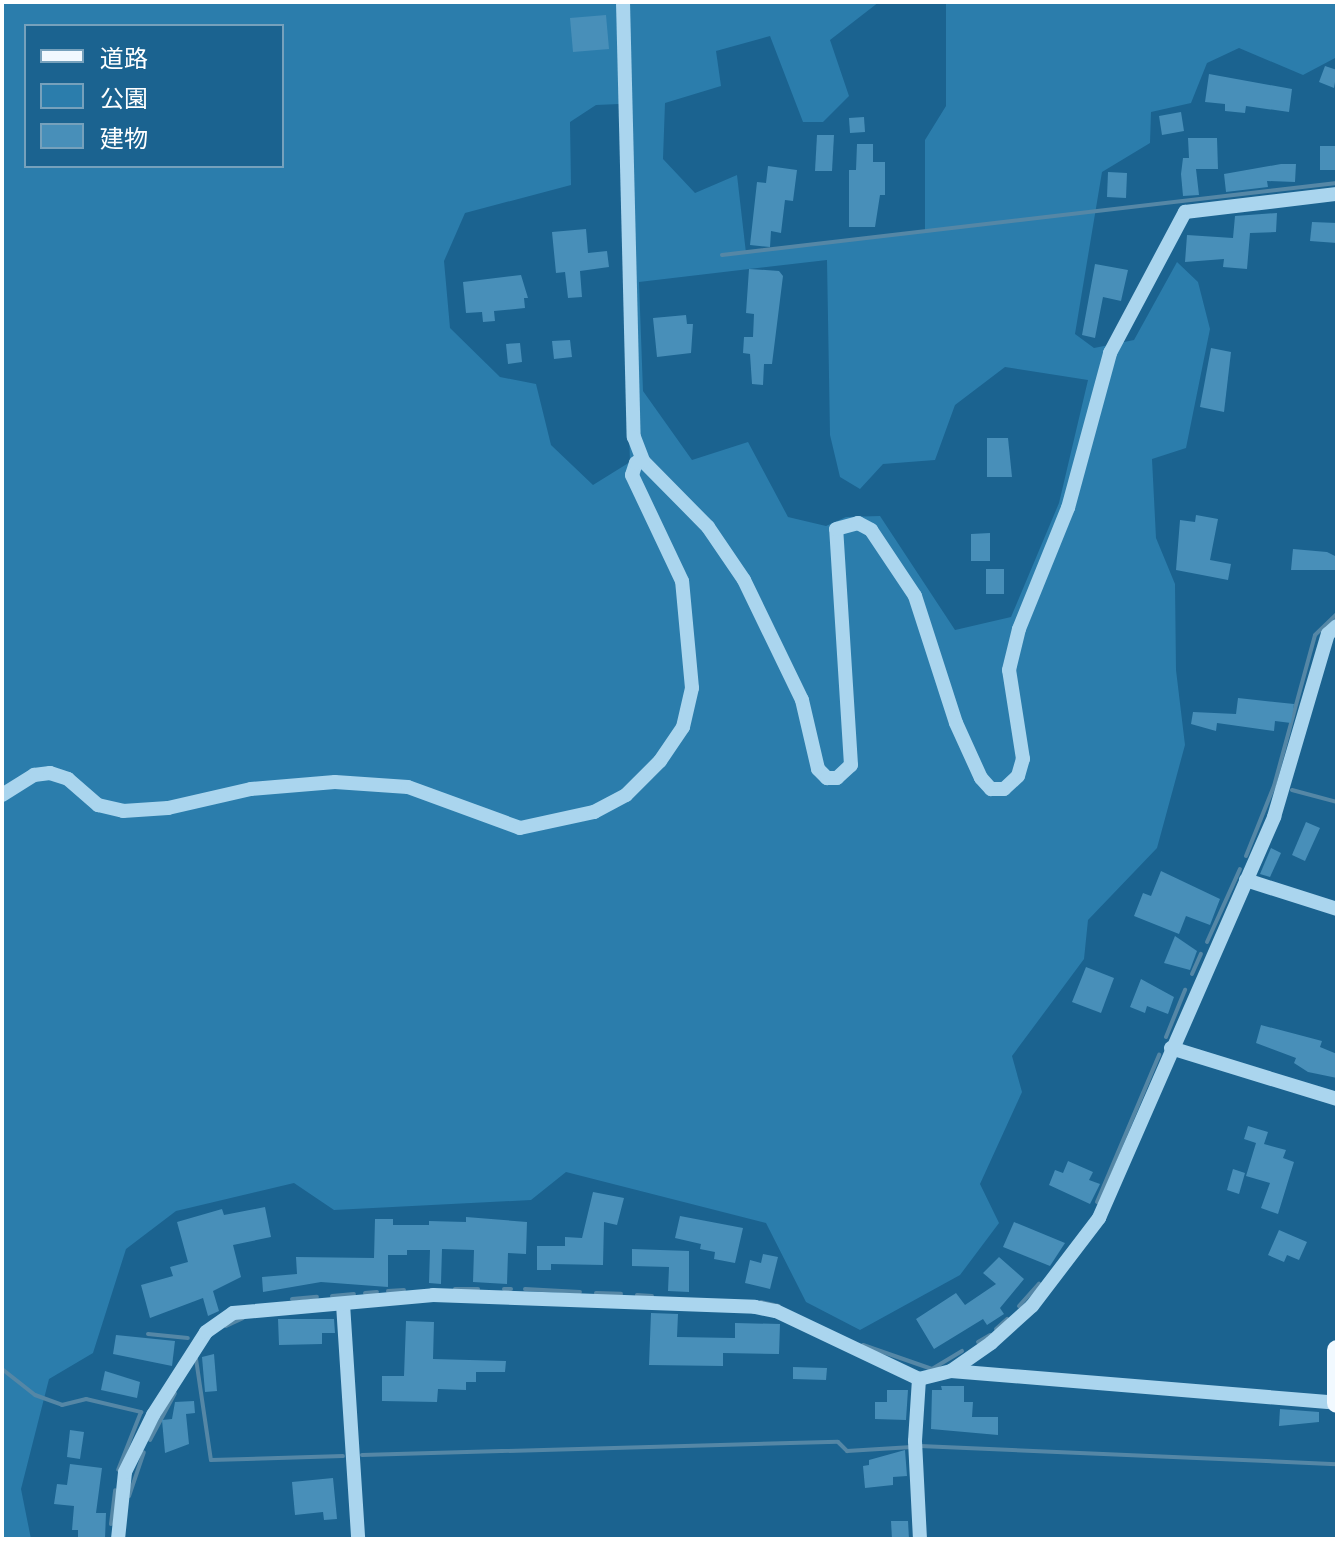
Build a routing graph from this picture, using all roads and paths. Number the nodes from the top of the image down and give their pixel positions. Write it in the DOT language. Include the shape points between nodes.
graph roads {
  1 [pos="623,2"];
  2 [pos="1337,194"];
  3 [pos="643,461"];
  4 [pos="1337,626"];
  5 [pos="2,795"];
  6 [pos="1246,880"];
  7 [pos="1337,909"];
  8 [pos="1171,1048"];
  9 [pos="1337,1099"];
  10 [pos="343,1304"];
  11 [pos="1337,1350"];
  12 [pos="951,1371"];
  13 [pos="919,1379"];
  14 [pos="1337,1403"];
  15 [pos="118,1539"];
  16 [pos="358,1539"];
  17 [pos="920,1539"];
  1 -- 3 [label="street" via="634,437"];
  2 -- 3 [label="street" via="1185,212 1110,353 1068,508 1019,629 1009,670 1023,759 1018,776 1004,789 991,789 981,778 956,723 915,596 871,530 858,523 844,523 833,542 851,765 837,778 827,778 818,769 802,700 744,580 708,527"];
  3 -- 5 [label="street" via="636,463 632,475 682,581 692,688 683,727 660,761 626,795 594,812 520,828 408,787 335,782 251,789 168,808 123,811 98,805 68,779 50,773 34,775"];
  4 -- 6 [label="street" via="1328,634 1274,817"];
  6 -- 7 [label="street"];
  6 -- 8 [label="street"];
  8 -- 9 [label="street"];
  8 -- 12 [label="street" via="1084,1245 1032,1306"];
  10 -- 13 [label="street" via="495,1296 755,1307 776,1311"];
  10 -- 15 [label="street" via="233,1313 206,1332 176,1375 125,1472"];
  10 -- 16 [label="street"];
  11 -- 14 [label="main road"];
  12 -- 13 [label="street"];
  12 -- 14 [label="street"];
  13 -- 17 [label="street" via="915,1446"];
}
